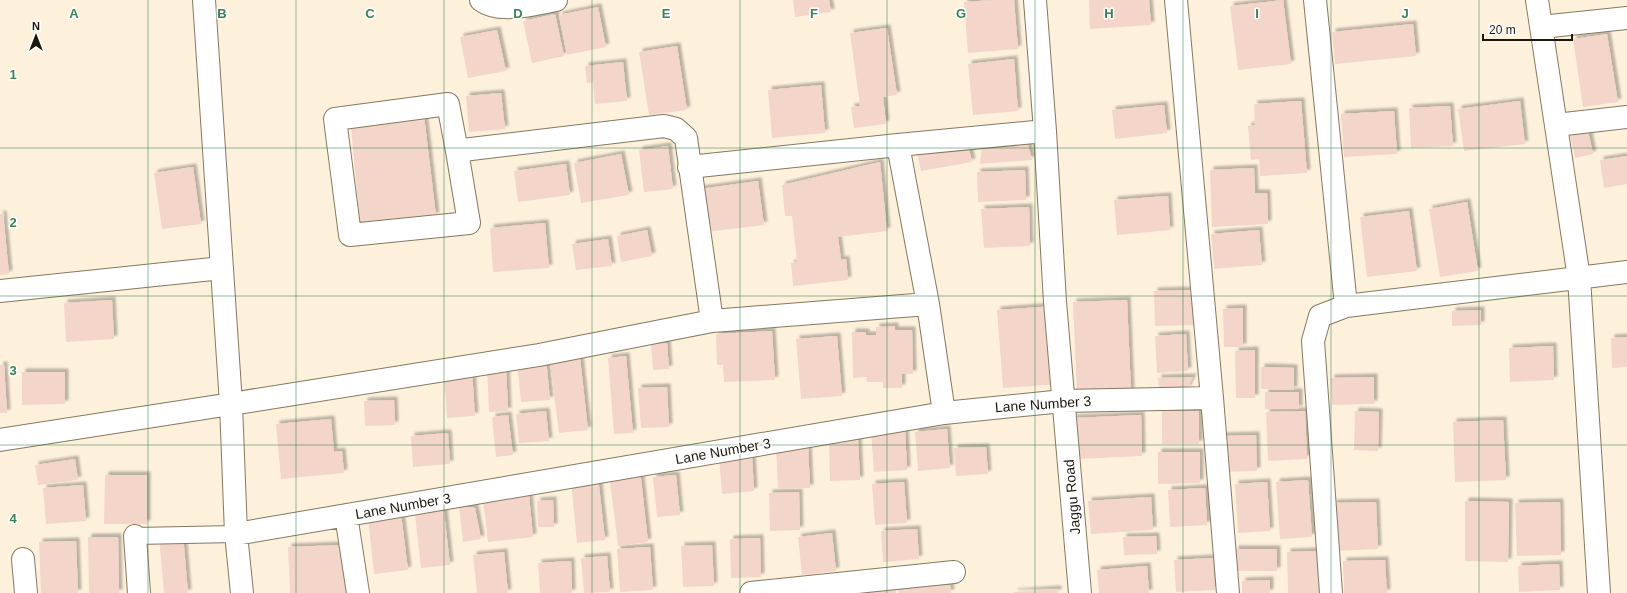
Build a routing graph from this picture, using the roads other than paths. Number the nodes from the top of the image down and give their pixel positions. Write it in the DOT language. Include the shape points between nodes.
graph roads {
  1 [pos="204,0"];
  2 [pos="481,0"];
  3 [pos="556,0"];
  4 [pos="1035,0"];
  5 [pos="1176,0"];
  6 [pos="1315,0"];
  7 [pos="1537,0"];
  8 [pos="1627,18"];
  9 [pos="1541,27"];
  10 [pos="1627,117"];
  11 [pos="1556,125"];
  12 [pos="1045,131"];
  13 [pos="898,145"];
  14 [pos="456,152"];
  15 [pos="689,167"];
  16 [pos="222,268"];
  17 [pos="1627,272"];
  18 [pos="1580,278"];
  19 [pos="0,290"];
  20 [pos="928,304"];
  21 [pos="1346,306"];
  22 [pos="712,321"];
  23 [pos="1212,398"];
  24 [pos="1064,401"];
  25 [pos="231,404"];
  26 [pos="944,413"];
  27 [pos="0,440"];
  28 [pos="346,515"];
  29 [pos="236,534"];
  30 [pos="135,536"];
  31 [pos="23,559"];
  32 [pos="954,572"];
  33 [pos="26,593"];
  34 [pos="139,593"];
  35 [pos="242,593"];
  36 [pos="358,593"];
  37 [pos="751,593"];
  38 [pos="1080,593"];
  39 [pos="1228,593"];
  40 [pos="1331,593"];
  41 [pos="1599,593"];
  1 -- 16 [label="street"];
  2 -- 3 [label="street" via="488,5 517,7"];
  4 -- 12 [label="street, Jaggu Road"];
  5 -- 23 [label="street"];
  6 -- 21 [label="street"];
  7 -- 9 [label="street"];
  8 -- 9 [label="street"];
  9 -- 11 [label="street"];
  10 -- 11 [label="street"];
  11 -- 18 [label="street"];
  12 -- 13 [label="street"];
  12 -- 24 [label="street, Jaggu Road" via="1055,302"];
  13 -- 15 [label="street"];
  13 -- 20 [label="street"];
  14 -- 14 [label="street" via="448,104 335,119 350,235 469,223"];
  14 -- 15 [label="street" via="471,148 664,126 676,129 686,138"];
  15 -- 22 [label="street"];
  16 -- 19 [label="street"];
  16 -- 25 [label="street"];
  17 -- 18 [label="street"];
  18 -- 21 [label="street"];
  18 -- 41 [label="street"];
  20 -- 22 [label="street"];
  20 -- 26 [label="street"];
  21 -- 40 [label="street" via="1320,316 1313,341"];
  22 -- 25 [label="street" via="539,355"];
  23 -- 24 [label="street, Lane Number 3"];
  23 -- 39 [label="street"];
  24 -- 26 [label="street, Lane Number 3"];
  24 -- 38 [label="street, Jaggu Road"];
  25 -- 27 [label="street"];
  25 -- 29 [label="street"];
  26 -- 28 [label="street, Lane Number 3"];
  28 -- 29 [label="street, Lane Number 3"];
  28 -- 36 [label="street"];
  29 -- 30 [label="lane"];
  29 -- 35 [label="street"];
  30 -- 34 [label="street"];
  31 -- 33 [label="street"];
  32 -- 37 [label="street"];
}
